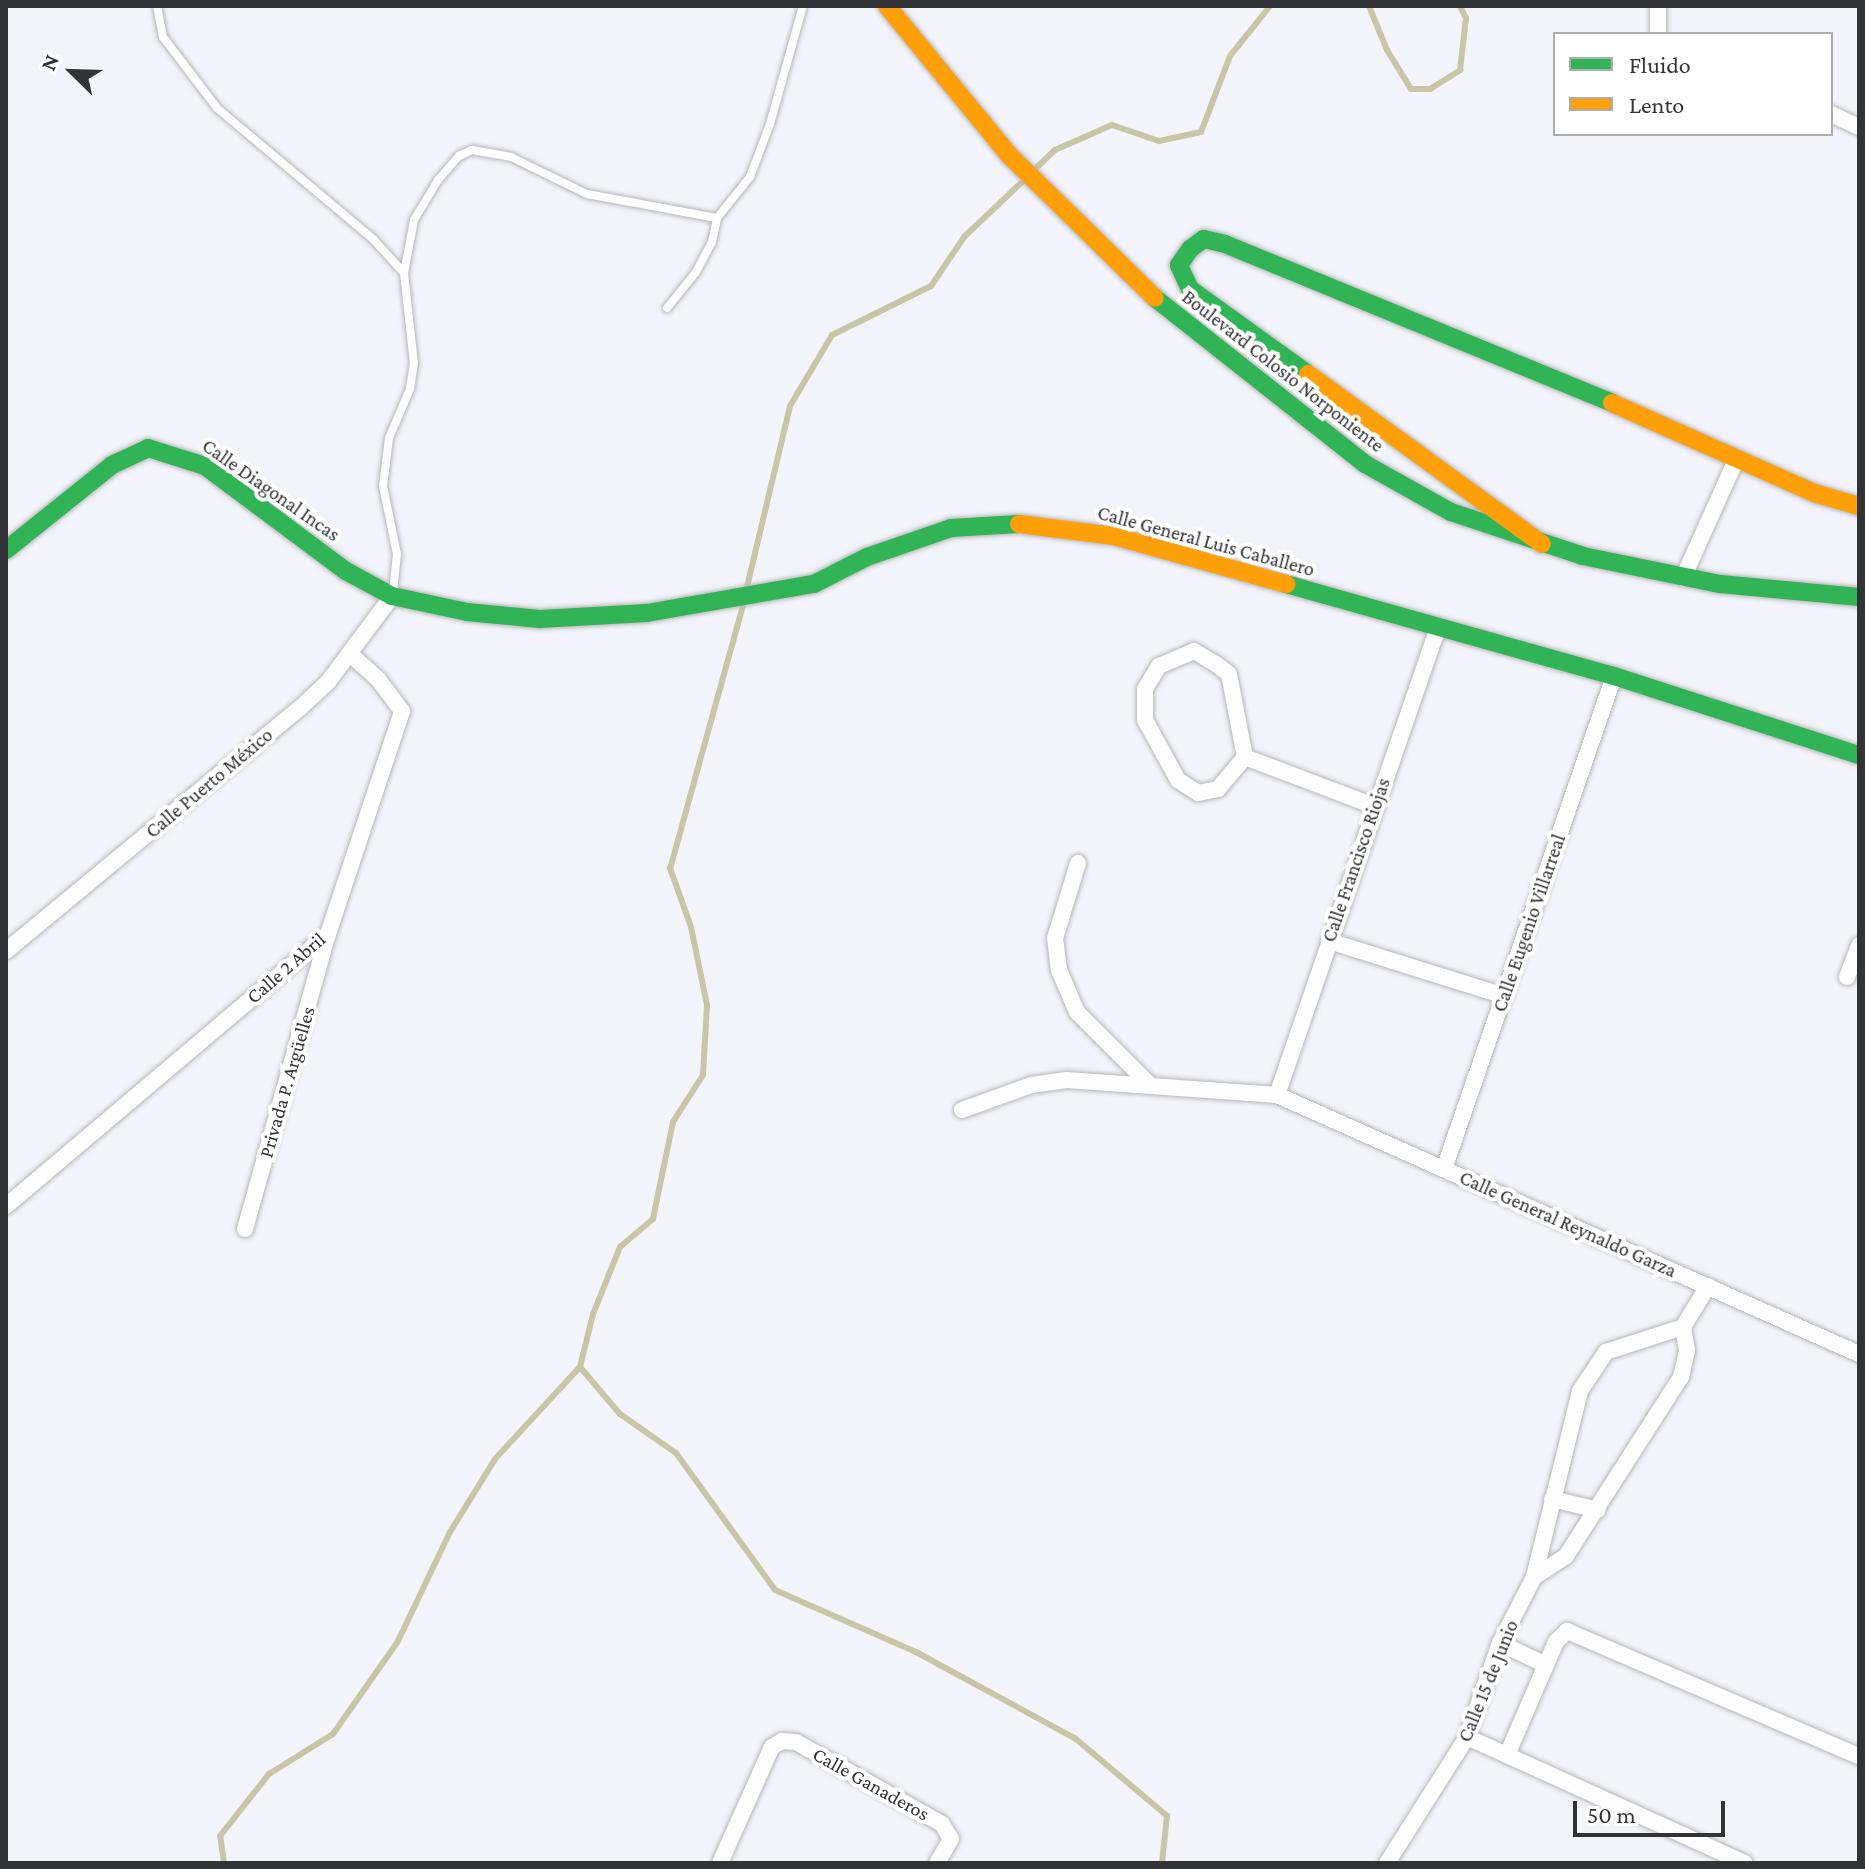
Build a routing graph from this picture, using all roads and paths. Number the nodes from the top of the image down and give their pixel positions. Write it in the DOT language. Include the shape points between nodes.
graph roads {
  1 [pos="157,6"];
  2 [pos="887,6"];
  3 [pos="1658,6"];
  4 [pos="799,7"];
  5 [pos="1658,32"];
  6 [pos="1833,115"];
  7 [pos="1859,127"];
  8 [pos="717,218"];
  9 [pos="404,273"];
  10 [pos="667,308"];
  11 [pos="1737,458"];
  12 [pos="1859,506"];
  13 [pos="1542,544"];
  14 [pos="6,550"];
  15 [pos="1683,578"];
  16 [pos="392,596"];
  17 [pos="1859,597"];
  18 [pos="1438,627"];
  19 [pos="349,653"];
  20 [pos="1614,676"];
  21 [pos="1859,755"];
  22 [pos="1245,757"];
  23 [pos="1374,806"];
  24 [pos="1078,863"];
  25 [pos="328,934"];
  26 [pos="1329,941"];
  27 [pos="1859,945"];
  28 [pos="6,951"];
  29 [pos="1847,977"];
  30 [pos="1504,996"];
  31 [pos="1148,1083"];
  32 [pos="1277,1095"];
  33 [pos="962,1110"];
  34 [pos="1444,1169"];
  35 [pos="6,1206"];
  36 [pos="245,1229"];
  37 [pos="1708,1286"];
  38 [pos="1683,1327"];
  39 [pos="1859,1354"];
  40 [pos="1552,1499"];
  41 [pos="1598,1510"];
  42 [pos="1534,1577"];
  43 [pos="1500,1643"];
  44 [pos="1546,1665"];
  45 [pos="1467,1737"];
  46 [pos="1507,1755"];
  47 [pos="1859,1756"];
  48 [pos="720,1863"];
  49 [pos="937,1863"];
  50 [pos="1387,1863"];
  51 [pos="1745,1863"];
  1 -- 9 [label="lane" via="163,37 217,108 373,239"];
  2 -- 13 [label="street, Boulevard Colosio Norponiente" via="1009,155 1127,276 1365,464 1451,512"];
  3 -- 5 [label="street"];
  4 -- 8 [label="lane" via="770,124 750,177"];
  6 -- 7 [label="street"];
  8 -- 9 [label="lane" via="587,194 511,157 472,150 459,156 438,180 414,220"];
  8 -- 10 [label="lane" via="696,272"];
  9 -- 16 [label="lane" via="414,363 410,389 389,438 383,486 397,554"];
  11 -- 12 [label="street"];
  11 -- 13 [label="street" via="1531,367 1225,244 1204,239 1190,249 1179,265 1190,289"];
  11 -- 15 [label="street"];
  13 -- 15 [label="street, Boulevard Colosio Norponiente"];
  14 -- 16 [label="street, Calle Diagonal Incas" via="122,459 148,448 164,449 205,466 346,571"];
  15 -- 17 [label="street, Boulevard Colosio Norponiente"];
  16 -- 18 [label="street, Calle General Luis Caballero" via="467,612 540,619 647,613 814,584 867,557 951,528 999,522 1114,536"];
  16 -- 19 [label="street, Calle Puerto México"];
  18 -- 20 [label="street, Calle General Luis Caballero"];
  18 -- 23 [label="street, Calle Francisco Riojas"];
  19 -- 25 [label="street, Calle 2 Abril" via="402,711"];
  19 -- 28 [label="street, Calle Puerto México" via="300,708"];
  20 -- 21 [label="street, Calle General Luis Caballero"];
  20 -- 30 [label="street, Calle Eugenio Villarreal"];
  22 -- 22 [label="street" via="1229,674 1194,651 1159,666 1145,689 1145,720 1178,780 1198,793 1218,789"];
  22 -- 23 [label="street"];
  23 -- 26 [label="street, Calle Francisco Riojas"];
  24 -- 31 [label="street" via="1055,938 1059,970 1077,1012"];
  25 -- 35 [label="street, Calle 2 Abril"];
  25 -- 36 [label="street, Privada P. Argüelles"];
  26 -- 30 [label="street"];
  26 -- 32 [label="street, Calle Francisco Riojas"];
  27 -- 29 [label="street"];
  30 -- 34 [label="street, Calle Eugenio Villarreal"];
  31 -- 32 [label="street, Calle General Reynaldo Garza"];
  31 -- 33 [label="street, Calle General Reynaldo Garza" via="1067,1080 1031,1085"];
  32 -- 34 [label="street, Calle General Reynaldo Garza"];
  34 -- 37 [label="street, Calle General Reynaldo Garza"];
  37 -- 38 [label="street"];
  37 -- 39 [label="street, Calle General Reynaldo Garza"];
  38 -- 40 [label="street, Calle 15 de Junio" via="1606,1352 1580,1391"];
  38 -- 41 [label="street, Calle 15 de Junio" via="1687,1350 1681,1377"];
  40 -- 41 [label="street"];
  40 -- 42 [label="street, Calle 15 de Junio"];
  41 -- 42 [label="street, Calle 15 de Junio" via="1566,1556"];
  42 -- 43 [label="street, Calle 15 de Junio"];
  43 -- 44 [label="street"];
  43 -- 45 [label="street, Calle 15 de Junio"];
  44 -- 46 [label="street"];
  44 -- 47 [label="street" via="1567,1631"];
  45 -- 46 [label="street"];
  45 -- 50 [label="street, Calle 15 de Junio"];
  46 -- 51 [label="street"];
  48 -- 49 [label="street, Calle Ganaderos" via="772,1747 782,1741 796,1742 928,1814 951,1839"];
}
